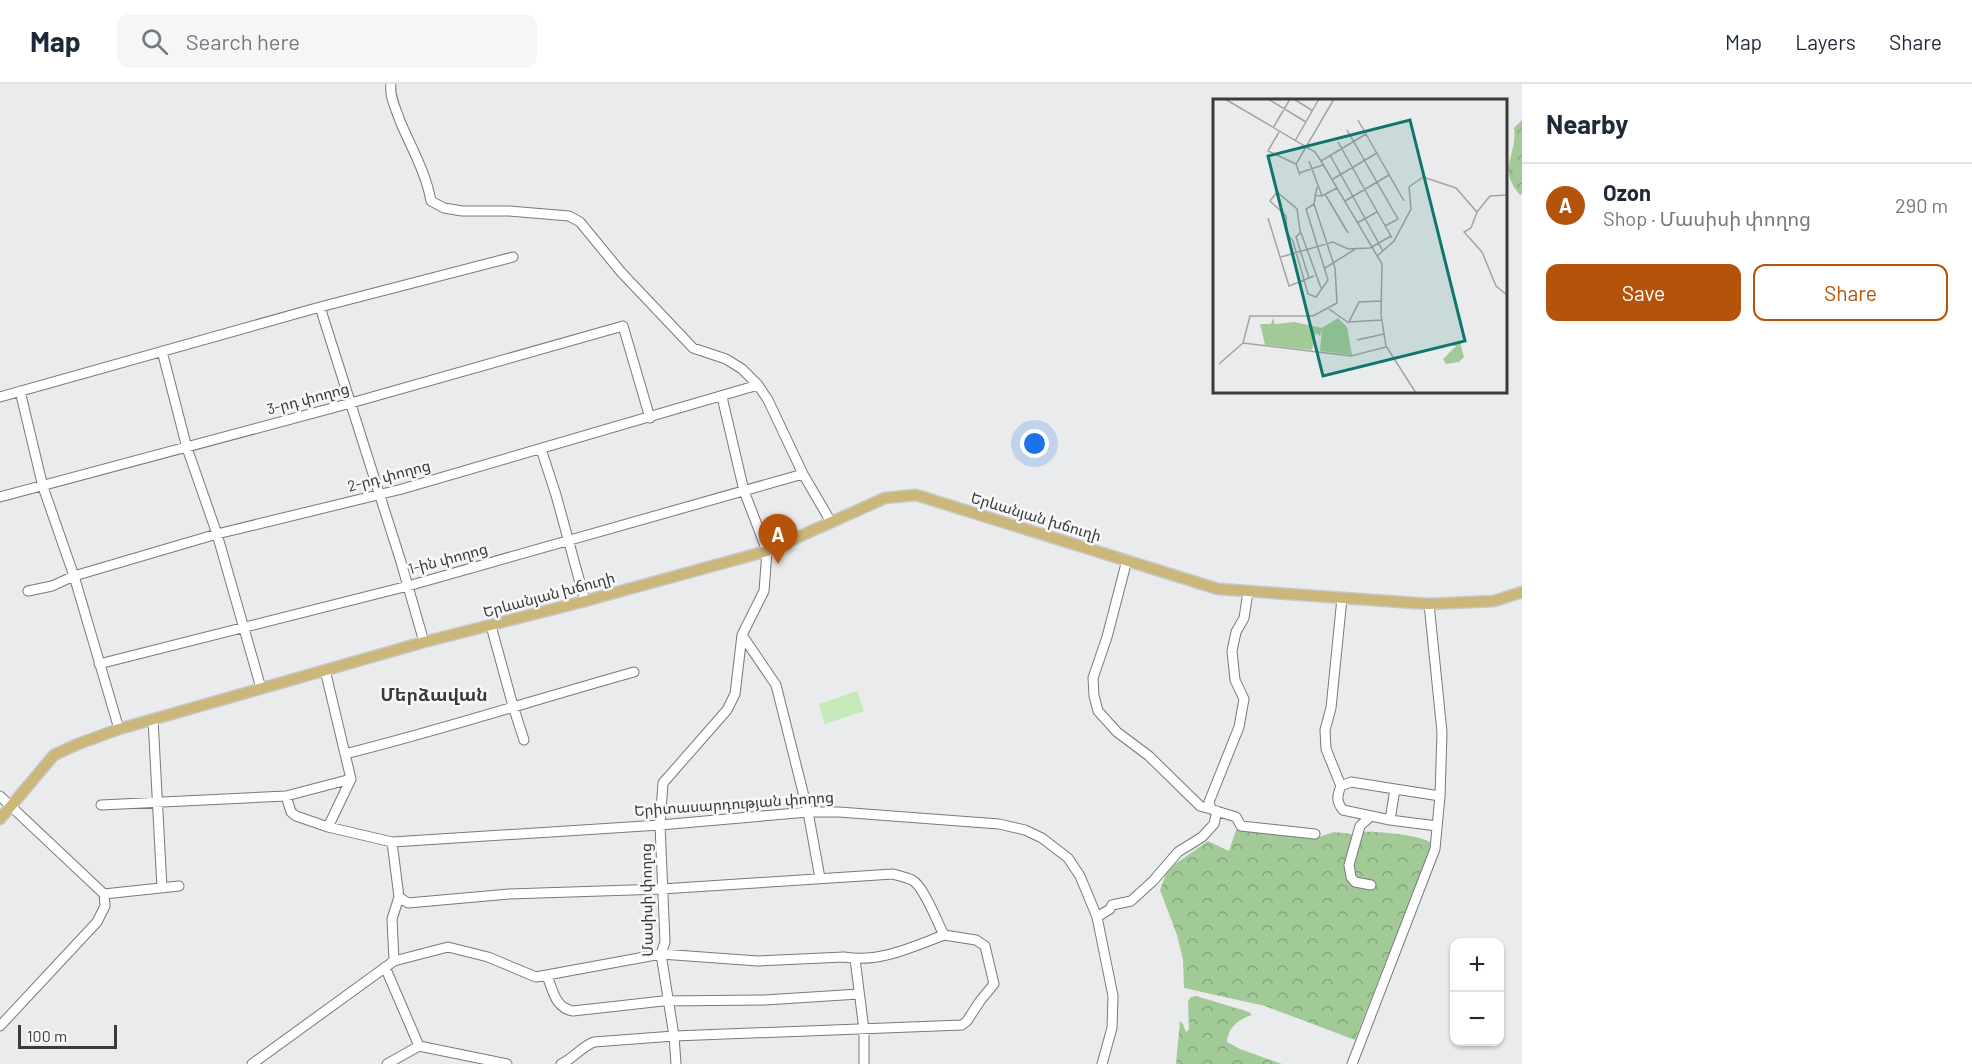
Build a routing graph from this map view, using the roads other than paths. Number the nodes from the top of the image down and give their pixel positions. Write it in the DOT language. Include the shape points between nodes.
graph roads {
  1 [pos="391,84"];
  2 [pos="513,257"];
  3 [pos="320,307"];
  4 [pos="162,351"];
  5 [pos="758,385"];
  6 [pos="20,391"];
  7 [pos="0,397"];
  8 [pos="723,397"];
  9 [pos="351,403"];
  10 [pos="650,418"];
  11 [pos="187,448"];
  12 [pos="541,449"];
  13 [pos="803,474"];
  14 [pos="43,487"];
  15 [pos="744,491"];
  16 [pos="379,495"];
  17 [pos="0,497"];
  18 [pos="831,522"];
  19 [pos="217,534"];
  20 [pos="569,541"];
  21 [pos="767,551"];
  22 [pos="1127,560"];
  23 [pos="74,576"];
  24 [pos="408,586"];
  25 [pos="28,591"];
  26 [pos="1248,592"];
  27 [pos="1522,592"];
  28 [pos="1342,598"];
  29 [pos="585,602"];
  30 [pos="1430,604"];
  31 [pos="491,626"];
  32 [pos="244,628"];
  33 [pos="742,635"];
  34 [pos="424,642"];
  35 [pos="99,664"];
  36 [pos="325,670"];
  37 [pos="634,672"];
  38 [pos="261,688"];
  39 [pos="513,706"];
  40 [pos="153,719"];
  41 [pos="118,729"];
  42 [pos="524,740"];
  43 [pos="345,754"];
  44 [pos="351,779"];
  45 [pos="1341,786"];
  46 [pos="1395,789"];
  47 [pos="0,796"];
  48 [pos="286,796"];
  49 [pos="1440,796"];
  50 [pos="157,803"];
  51 [pos="101,805"];
  52 [pos="11,807"];
  53 [pos="1214,810"];
  54 [pos="808,812"];
  55 [pos="1371,816"];
  56 [pos="0,819"];
  57 [pos="1390,820"];
  58 [pos="660,825"];
  59 [pos="1437,826"];
  60 [pos="328,827"];
  61 [pos="1315,834"];
  62 [pos="392,842"];
  63 [pos="820,878"];
  64 [pos="1371,885"];
  65 [pos="179,886"];
  66 [pos="162,888"];
  67 [pos="662,889"];
  68 [pos="104,894"];
  69 [pos="399,897"];
  70 [pos="1097,917"];
  71 [pos="944,935"];
  72 [pos="661,954"];
  73 [pos="855,959"];
  74 [pos="394,961"];
  75 [pos="385,967"];
  76 [pos="547,976"];
  77 [pos="859,994"];
  78 [pos="669,1002"];
  79 [pos="0,1026"];
  80 [pos="864,1030"];
  81 [pos="674,1036"];
  82 [pos="418,1046"];
  83 [pos="252,1064"];
  84 [pos="387,1064"];
  85 [pos="507,1064"];
  86 [pos="561,1064"];
  87 [pos="676,1064"];
  88 [pos="864,1064"];
  89 [pos="1102,1064"];
  90 [pos="1352,1064"];
  1 -- 5 [label="street" via="395,107 431,201 462,212 509,210 569,216 580,222 693,348 726,359"];
  2 -- 3 [label="street"];
  3 -- 4 [label="street"];
  3 -- 9 [label="street"];
  4 -- 6 [label="street"];
  4 -- 11 [label="street"];
  5 -- 8 [label="street, 2-րդ փողոց"];
  5 -- 13 [label="street"];
  6 -- 7 [label="street"];
  6 -- 14 [label="street"];
  8 -- 10 [label="street, 2-րդ փողոց"];
  8 -- 15 [label="street"];
  9 -- 10 [label="street, 3-րդ փողոց" via="623,326"];
  9 -- 11 [label="street, 3-րդ փողոց"];
  9 -- 16 [label="street"];
  10 -- 12 [label="street, 2-րդ փողոց"];
  11 -- 14 [label="street, 3-րդ փողոց"];
  11 -- 19 [label="street"];
  12 -- 16 [label="street, 2-րդ փողոց"];
  12 -- 20 [label="street"];
  13 -- 15 [label="street, 1-ին փողոց"];
  13 -- 18 [label="street"];
  14 -- 17 [label="street, 3-րդ փողոց"];
  14 -- 23 [label="street"];
  15 -- 20 [label="street, 1-ին փողոց"];
  15 -- 21 [label="street"];
  16 -- 19 [label="street, 2-րդ փողոց"];
  16 -- 24 [label="street"];
  18 -- 21 [label="main road, Երևանյան խճուղի"];
  18 -- 22 [label="main road, Երևանյան խճուղի" via="885,498 916,495"];
  19 -- 23 [label="street, 2-րդ փողոց"];
  19 -- 32 [label="street"];
  20 -- 24 [label="street, 1-ին փողոց"];
  20 -- 29 [label="street"];
  21 -- 29 [label="main road, Երևանյան խճուղի"];
  21 -- 33 [label="street, Մասիսի փողոց" via="764,591"];
  22 -- 26 [label="main road, Երևանյան խճուղի" via="1218,589"];
  22 -- 53 [label="street" via="1093,678 1098,711 1200,806"];
  23 -- 25 [label="street, 2-րդ փողոց"];
  23 -- 35 [label="street"];
  24 -- 32 [label="street, 1-ին փողոց"];
  24 -- 34 [label="street"];
  26 -- 28 [label="main road, Երևանյան խճուղի"];
  26 -- 53 [label="street" via="1232,651 1234,680 1244,699 1239,727 1209,802"];
  27 -- 30 [label="main road, Երևանյան խճուղի" via="1494,601"];
  28 -- 30 [label="main road, Երևանյան խճուղի"];
  28 -- 45 [label="street" via="1332,708 1324,730 1326,748"];
  29 -- 31 [label="main road, Երևանյան խճուղի"];
  30 -- 49 [label="street" via="1442,732"];
  31 -- 34 [label="main road, Երևանյան խճուղի"];
  31 -- 39 [label="street"];
  32 -- 35 [label="street, 1-ին փողոց"];
  32 -- 38 [label="street"];
  33 -- 54 [label="street" via="776,685"];
  33 -- 58 [label="street, Մասիսի փողոց" via="735,694 717,723 663,783"];
  34 -- 36 [label="main road, Երևանյան խճուղի"];
  35 -- 41 [label="street"];
  36 -- 38 [label="main road, Երևանյան խճուղի"];
  36 -- 43 [label="street"];
  37 -- 39 [label="street"];
  38 -- 40 [label="main road, Երևանյան խճուղի"];
  39 -- 42 [label="street"];
  39 -- 43 [label="street"];
  40 -- 41 [label="main road, Երևանյան խճուղի"];
  40 -- 50 [label="street"];
  41 -- 52 [label="main road, Երևանյան խճուղի" via="54,755"];
  43 -- 44 [label="street"];
  44 -- 48 [label="street"];
  44 -- 60 [label="street"];
  45 -- 46 [label="street" via="1351,782"];
  45 -- 55 [label="street" via="1337,801 1343,810"];
  46 -- 49 [label="street"];
  46 -- 57 [label="street"];
  47 -- 52 [label="street"];
  48 -- 50 [label="street"];
  48 -- 60 [label="street, Երիտասարդության փողոց" via="296,816"];
  49 -- 59 [label="street"];
  50 -- 51 [label="street"];
  50 -- 66 [label="street"];
  52 -- 56 [label="main road, Երևանյան խճուղի"];
  52 -- 68 [label="street"];
  53 -- 61 [label="street" via="1236,817 1240,826"];
  53 -- 70 [label="street" via="1214,824 1202,837 1178,852 1168,867 1131,901 1112,905"];
  54 -- 58 [label="street, Երիտասարդության փողոց"];
  54 -- 63 [label="street"];
  54 -- 70 [label="street, Երիտասարդության փողոց" via="999,824 1025,830 1068,858"];
  55 -- 57 [label="street"];
  55 -- 64 [label="street" via="1360,826 1349,865 1355,882"];
  57 -- 59 [label="street"];
  58 -- 62 [label="street, Երիտասարդության փողոց"];
  58 -- 67 [label="street, Մասիսի փողոց"];
  59 -- 90 [label="street" via="1435,849"];
  60 -- 62 [label="street, Երիտասարդության փողոց"];
  62 -- 69 [label="street"];
  63 -- 67 [label="street"];
  63 -- 71 [label="street" via="893,874 914,880"];
  65 -- 66 [label="street"];
  66 -- 68 [label="street"];
  67 -- 69 [label="street" via="509,894 408,903"];
  67 -- 72 [label="street, Մասիսի փողոց" via="665,942"];
  68 -- 79 [label="street" via="105,906 97,922"];
  69 -- 74 [label="street" via="392,919"];
  70 -- 89 [label="street, Երիտասարդության փողոց" via="1113,996 1112,1028"];
  71 -- 73 [label="street" via="886,956"];
  71 -- 80 [label="street" via="976,940 985,946 994,984 967,1021 962,1025"];
  72 -- 73 [label="street" via="759,961"];
  72 -- 76 [label="street"];
  72 -- 78 [label="street, Մասիսի փողոց"];
  73 -- 77 [label="street"];
  74 -- 75 [label="street"];
  74 -- 76 [label="street" via="448,947 488,957 536,977"];
  75 -- 82 [label="street"];
  75 -- 83 [label="street"];
  76 -- 78 [label="street" via="557,1002 567,1010"];
  77 -- 78 [label="street"];
  77 -- 80 [label="street"];
  78 -- 81 [label="street, Մասիսի փողոց"];
  80 -- 81 [label="street"];
  80 -- 88 [label="street"];
  81 -- 86 [label="street" via="594,1042 582,1046 571,1060"];
  81 -- 87 [label="street, Մասիսի փողոց"];
  82 -- 84 [label="street"];
  82 -- 85 [label="street"];
}
